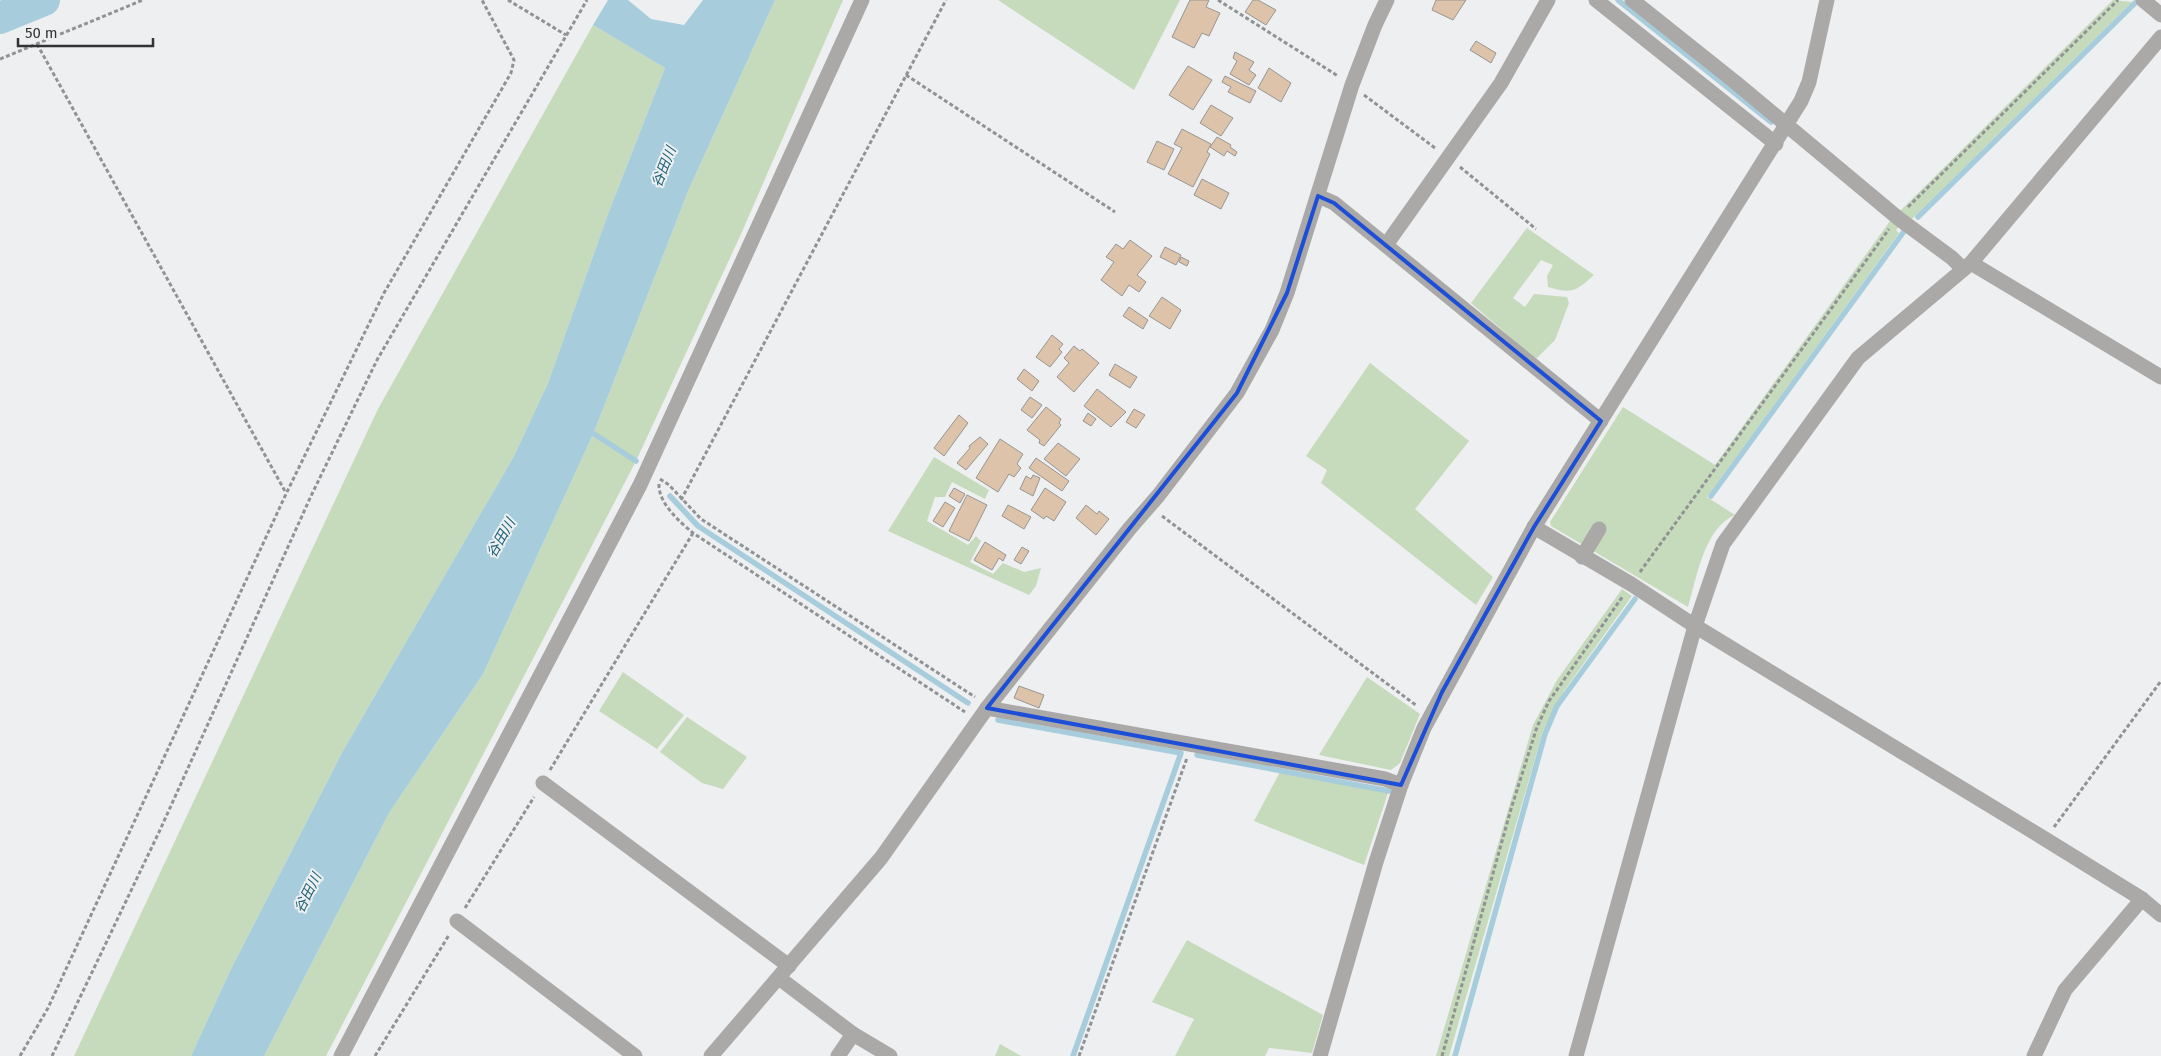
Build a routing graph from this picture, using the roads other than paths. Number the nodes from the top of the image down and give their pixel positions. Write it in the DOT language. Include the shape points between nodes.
graph roads {
  1 [pos="862,0"];
  2 [pos="1387,0"];
  3 [pos="1548,0"];
  4 [pos="1596,0"];
  5 [pos="1632,0"];
  6 [pos="1827,0"];
  7 [pos="2143,0"];
  8 [pos="2161,15"];
  9 [pos="2161,37"];
  10 [pos="1787,126"];
  11 [pos="1776,144"];
  12 [pos="1318,196"];
  13 [pos="1386,245"];
  14 [pos="1967,266"];
  15 [pos="2161,377"];
  16 [pos="1601,421"];
  17 [pos="1534,527"];
  18 [pos="1599,529"];
  19 [pos="1582,557"];
  20 [pos="1695,626"];
  21 [pos="982,703"];
  22 [pos="543,783"];
  23 [pos="1401,785"];
  24 [pos="2142,900"];
  25 [pos="2161,916"];
  26 [pos="457,921"];
  27 [pos="789,966"];
  28 [pos="779,978"];
  29 [pos="853,1034"];
  30 [pos="341,1056"];
  31 [pos="635,1056"];
  32 [pos="711,1056"];
  33 [pos="838,1056"];
  34 [pos="890,1056"];
  35 [pos="1320,1056"];
  36 [pos="1576,1056"];
  37 [pos="2034,1056"];
  1 -- 30 [label="street" via="640,485"];
  2 -- 12 [label="street" via="1352,85"];
  3 -- 13 [label="street" via="1501,84"];
  4 -- 11 [label="street"];
  5 -- 10 [label="street"];
  6 -- 10 [label="street" via="1809,82"];
  7 -- 8 [label="street"];
  9 -- 14 [label="street"];
  10 -- 11 [label="street"];
  10 -- 14 [label="street" via="1898,218"];
  11 -- 16 [label="street"];
  12 -- 13 [label="street" via="1334,203"];
  12 -- 21 [label="street" via="1287,293 1252,369 1213,426 1149,506"];
  13 -- 16 [label="street"];
  14 -- 15 [label="street"];
  14 -- 20 [label="street" via="1858,358 1723,544"];
  16 -- 17 [label="street"];
  17 -- 19 [label="street"];
  17 -- 23 [label="street" via="1430,716"];
  18 -- 19 [label="street"];
  19 -- 20 [label="street" via="1632,584"];
  20 -- 24 [label="street"];
  20 -- 36 [label="street"];
  21 -- 23 [label="street" via="1190,746 1385,779"];
  21 -- 27 [label="street" via="881,858"];
  22 -- 27 [label="street"];
  23 -- 35 [label="street"];
  24 -- 25 [label="street"];
  24 -- 37 [label="street" via="2065,990"];
  26 -- 31 [label="street"];
  27 -- 28 [label="street"];
  28 -- 29 [label="street"];
  28 -- 32 [label="street"];
  29 -- 33 [label="street"];
  29 -- 34 [label="street"];
}
